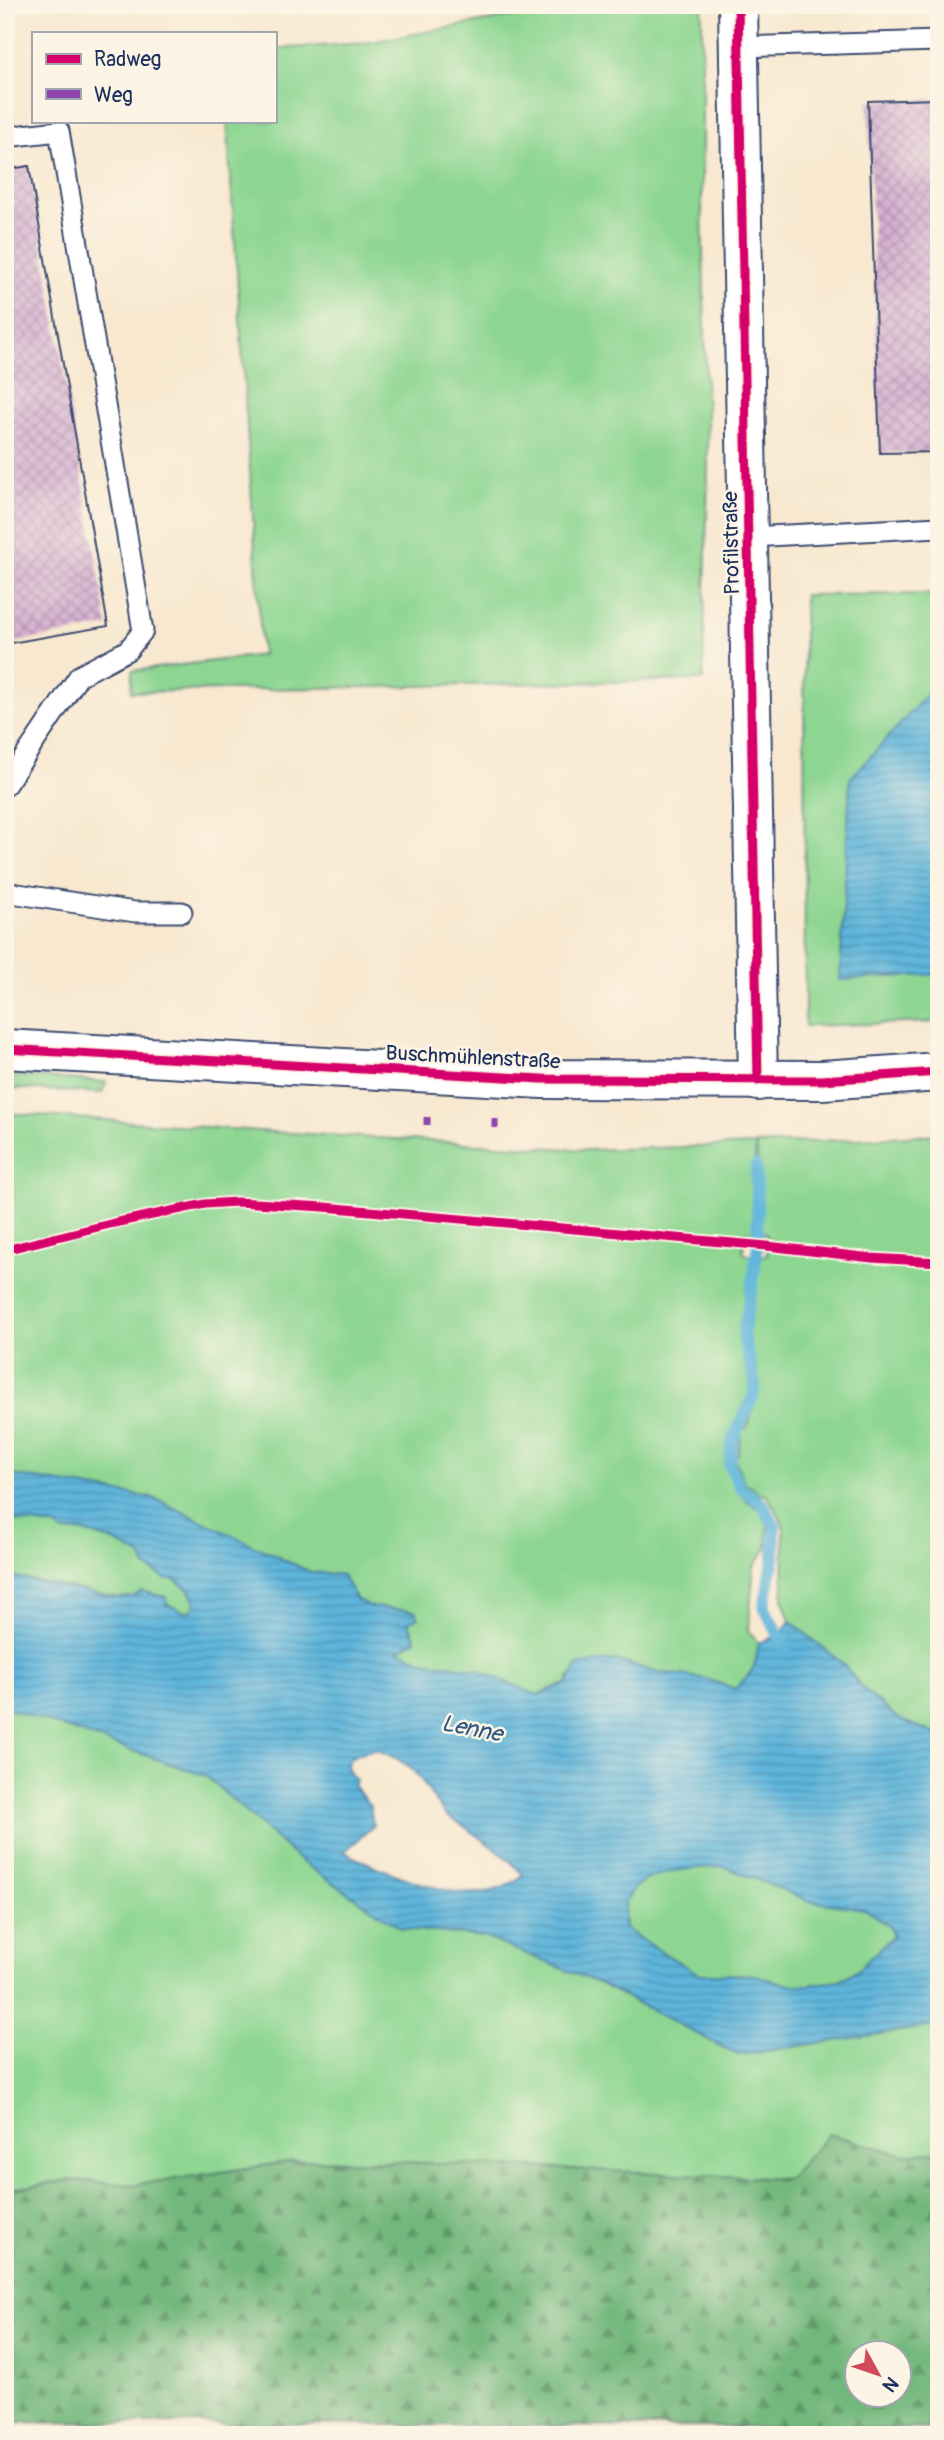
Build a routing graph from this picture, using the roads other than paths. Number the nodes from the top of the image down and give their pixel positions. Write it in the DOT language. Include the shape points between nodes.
graph roads {
  1 [pos="738,5"];
  2 [pos="939,41"];
  3 [pos="739,47"];
  4 [pos="5,137"];
  5 [pos="939,527"];
  6 [pos="748,537"];
  7 [pos="5,786"];
  8 [pos="5,892"];
  9 [pos="182,912"];
  10 [pos="5,1049"];
  11 [pos="939,1072"];
  12 [pos="758,1081"];
  1 -- 3 [label="street, Profilstraße"];
  2 -- 3 [label="lane"];
  3 -- 6 [label="street, Profilstraße"];
  4 -- 7 [label="lane" via="60,131 143,631 128,650 79,676"];
  5 -- 6 [label="lane"];
  6 -- 12 [label="street, Profilstraße"];
  8 -- 9 [label="lane" via="135,912"];
  10 -- 12 [label="street, Buschmühlenstraße" via="542,1079"];
  11 -- 12 [label="street, Buschmühlenstraße"];
}
